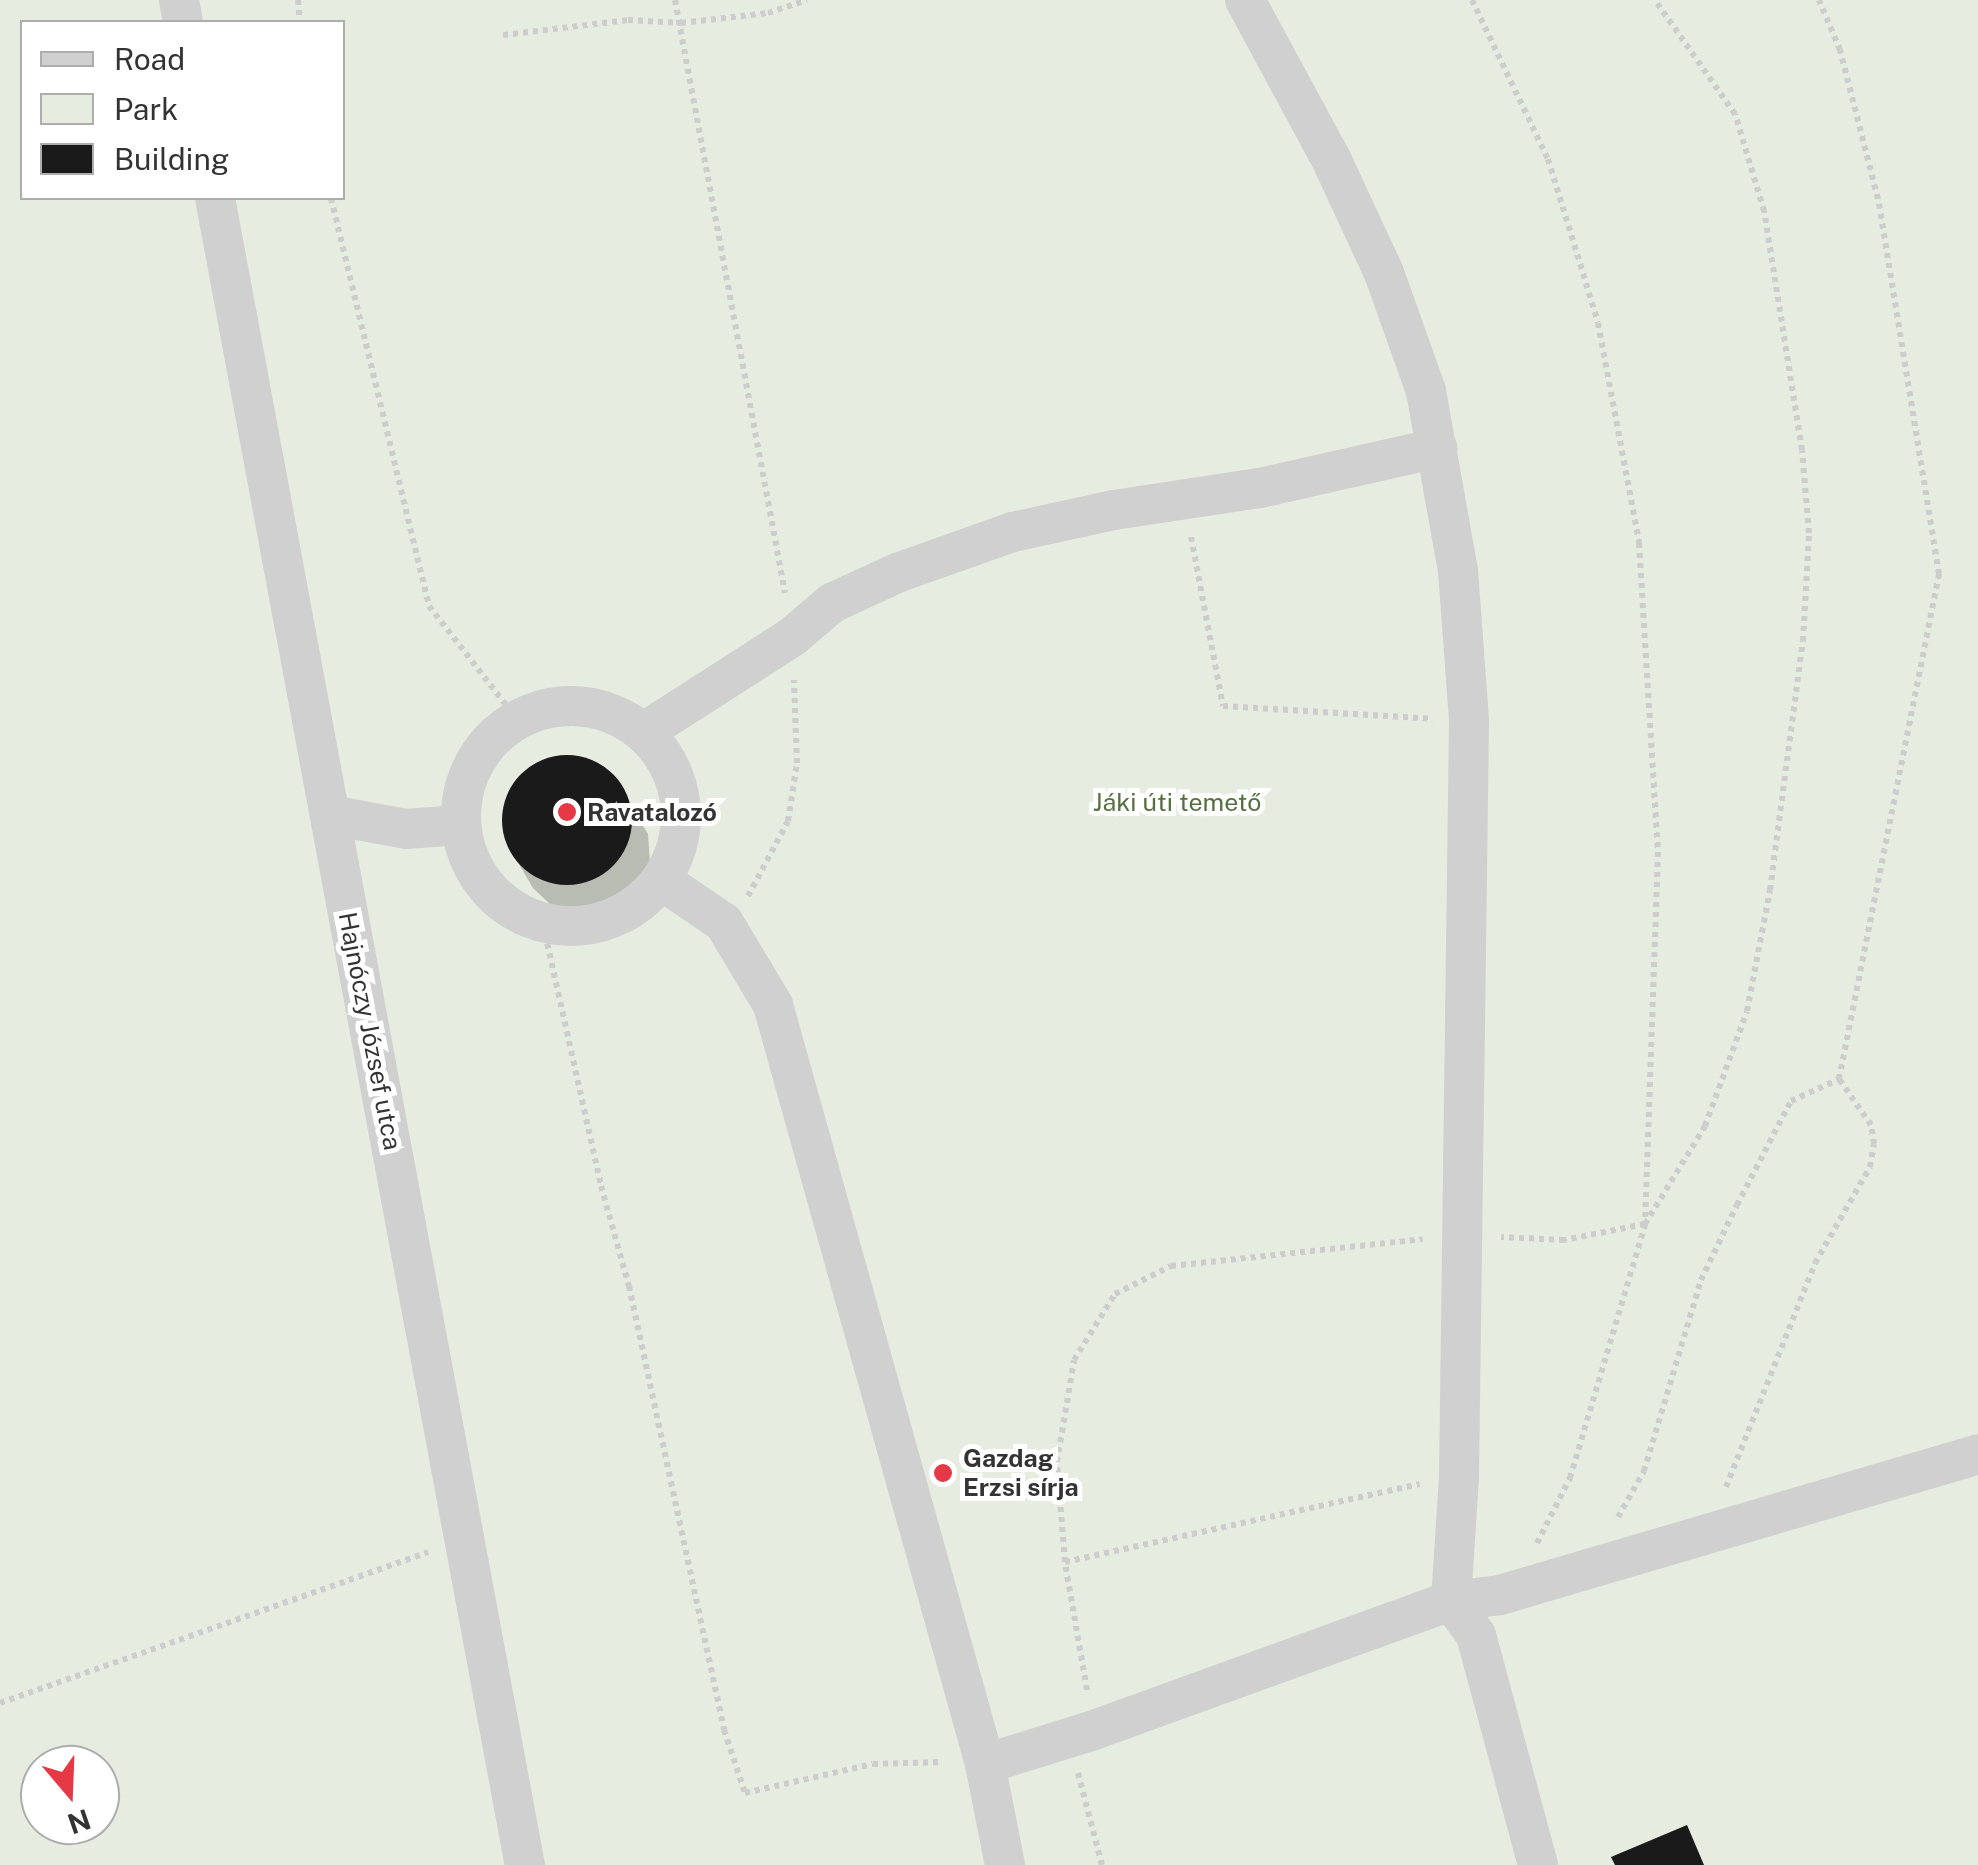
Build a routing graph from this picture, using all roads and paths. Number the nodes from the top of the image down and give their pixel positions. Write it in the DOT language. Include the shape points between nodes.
graph roads {
  1 [pos="676,0"];
  2 [pos="806,0"];
  3 [pos="1245,0"];
  4 [pos="1472,0"];
  5 [pos="1655,0"];
  6 [pos="1819,0"];
  7 [pos="681,23"];
  8 [pos="504,34"];
  9 [pos="216,200"];
  10 [pos="330,200"];
  11 [pos="1438,448"];
  12 [pos="1184,500"];
  13 [pos="792,636"];
  14 [pos="517,719"];
  15 [pos="1469,720"];
  16 [pos="644,732"];
  17 [pos="330,815"];
  18 [pos="460,825"];
  19 [pos="661,880"];
  20 [pos="543,924"];
  21 [pos="724,924"];
  22 [pos="1839,1079"];
  23 [pos="1645,1224"];
  24 [pos="1462,1235"];
  25 [pos="1978,1454"];
  26 [pos="1459,1476"];
  27 [pos="1706,1534"];
  28 [pos="465,1538"];
  29 [pos="1065,1562"];
  30 [pos="1590,1568"];
  31 [pos="1500,1595"];
  32 [pos="1451,1600"];
  33 [pos="0,1703"];
  34 [pos="1082,1734"];
  35 [pos="986,1764"];
  36 [pos="525,1865"];
  37 [pos="1005,1865"];
  38 [pos="1102,1865"];
  39 [pos="1538,1865"];
  1 -- 7 [label="path"];
  2 -- 7 [label="path" via="768,13"];
  3 -- 11 [label="street" via="1384,273 1426,391"];
  4 -- 23 [label="path" via="1548,159 1598,323 1639,542 1658,852"];
  5 -- 23 [label="path" via="1735,114 1764,211 1809,533 1803,641 1747,1012 1704,1126"];
  6 -- 22 [label="path" via="1840,50 1878,199 1939,574"];
  7 -- 8 [label="path" via="628,20"];
  7 -- 13 [label="path"];
  9 -- 17 [label="street, Hajnóczy József utca"];
  10 -- 14 [label="path" via="429,606"];
  11 -- 12 [label="street"];
  11 -- 15 [label="street" via="1458,571"];
  12 -- 13 [label="street" via="996,538 832,602"];
  12 -- 15 [label="path" via="1223,706"];
  13 -- 16 [label="street"];
  13 -- 21 [label="path" via="797,764 788,822 756,888"];
  14 -- 16 [label="street" via="548,707 582,705"];
  14 -- 18 [label="street" via="472,764"];
  15 -- 24 [label="street"];
  16 -- 19 [label="street" via="669,764 681,802 678,844"];
  17 -- 18 [label="street" via="406,829"];
  17 -- 28 [label="street, Hajnóczy József utca"];
  18 -- 20 [label="street" via="468,858 486,888"];
  19 -- 20 [label="street" via="629,910 588,926"];
  19 -- 21 [label="street"];
  20 -- 35 [label="path" via="629,1286 715,1694 745,1793 873,1764"];
  21 -- 35 [label="street" via="773,1005"];
  22 -- 27 [label="path" via="1871,1125 1870,1167 1815,1263"];
  22 -- 30 [label="path" via="1792,1101 1737,1205 1701,1280 1644,1471"];
  23 -- 24 [label="path" via="1564,1240"];
  23 -- 31 [label="path" via="1570,1478 1523,1569"];
  24 -- 26 [label="street"];
  24 -- 29 [label="path" via="1171,1266 1115,1294 1074,1360 1056,1462"];
  25 -- 27 [label="street"];
  26 -- 29 [label="path"];
  26 -- 32 [label="street"];
  27 -- 30 [label="street"];
  28 -- 33 [label="path"];
  28 -- 36 [label="street, Hajnóczy József utca"];
  29 -- 34 [label="path"];
  30 -- 31 [label="street"];
  31 -- 32 [label="street"];
  32 -- 34 [label="street"];
  32 -- 39 [label="street" via="1476,1636"];
  34 -- 35 [label="street"];
  34 -- 38 [label="path"];
  35 -- 37 [label="street"];
}
